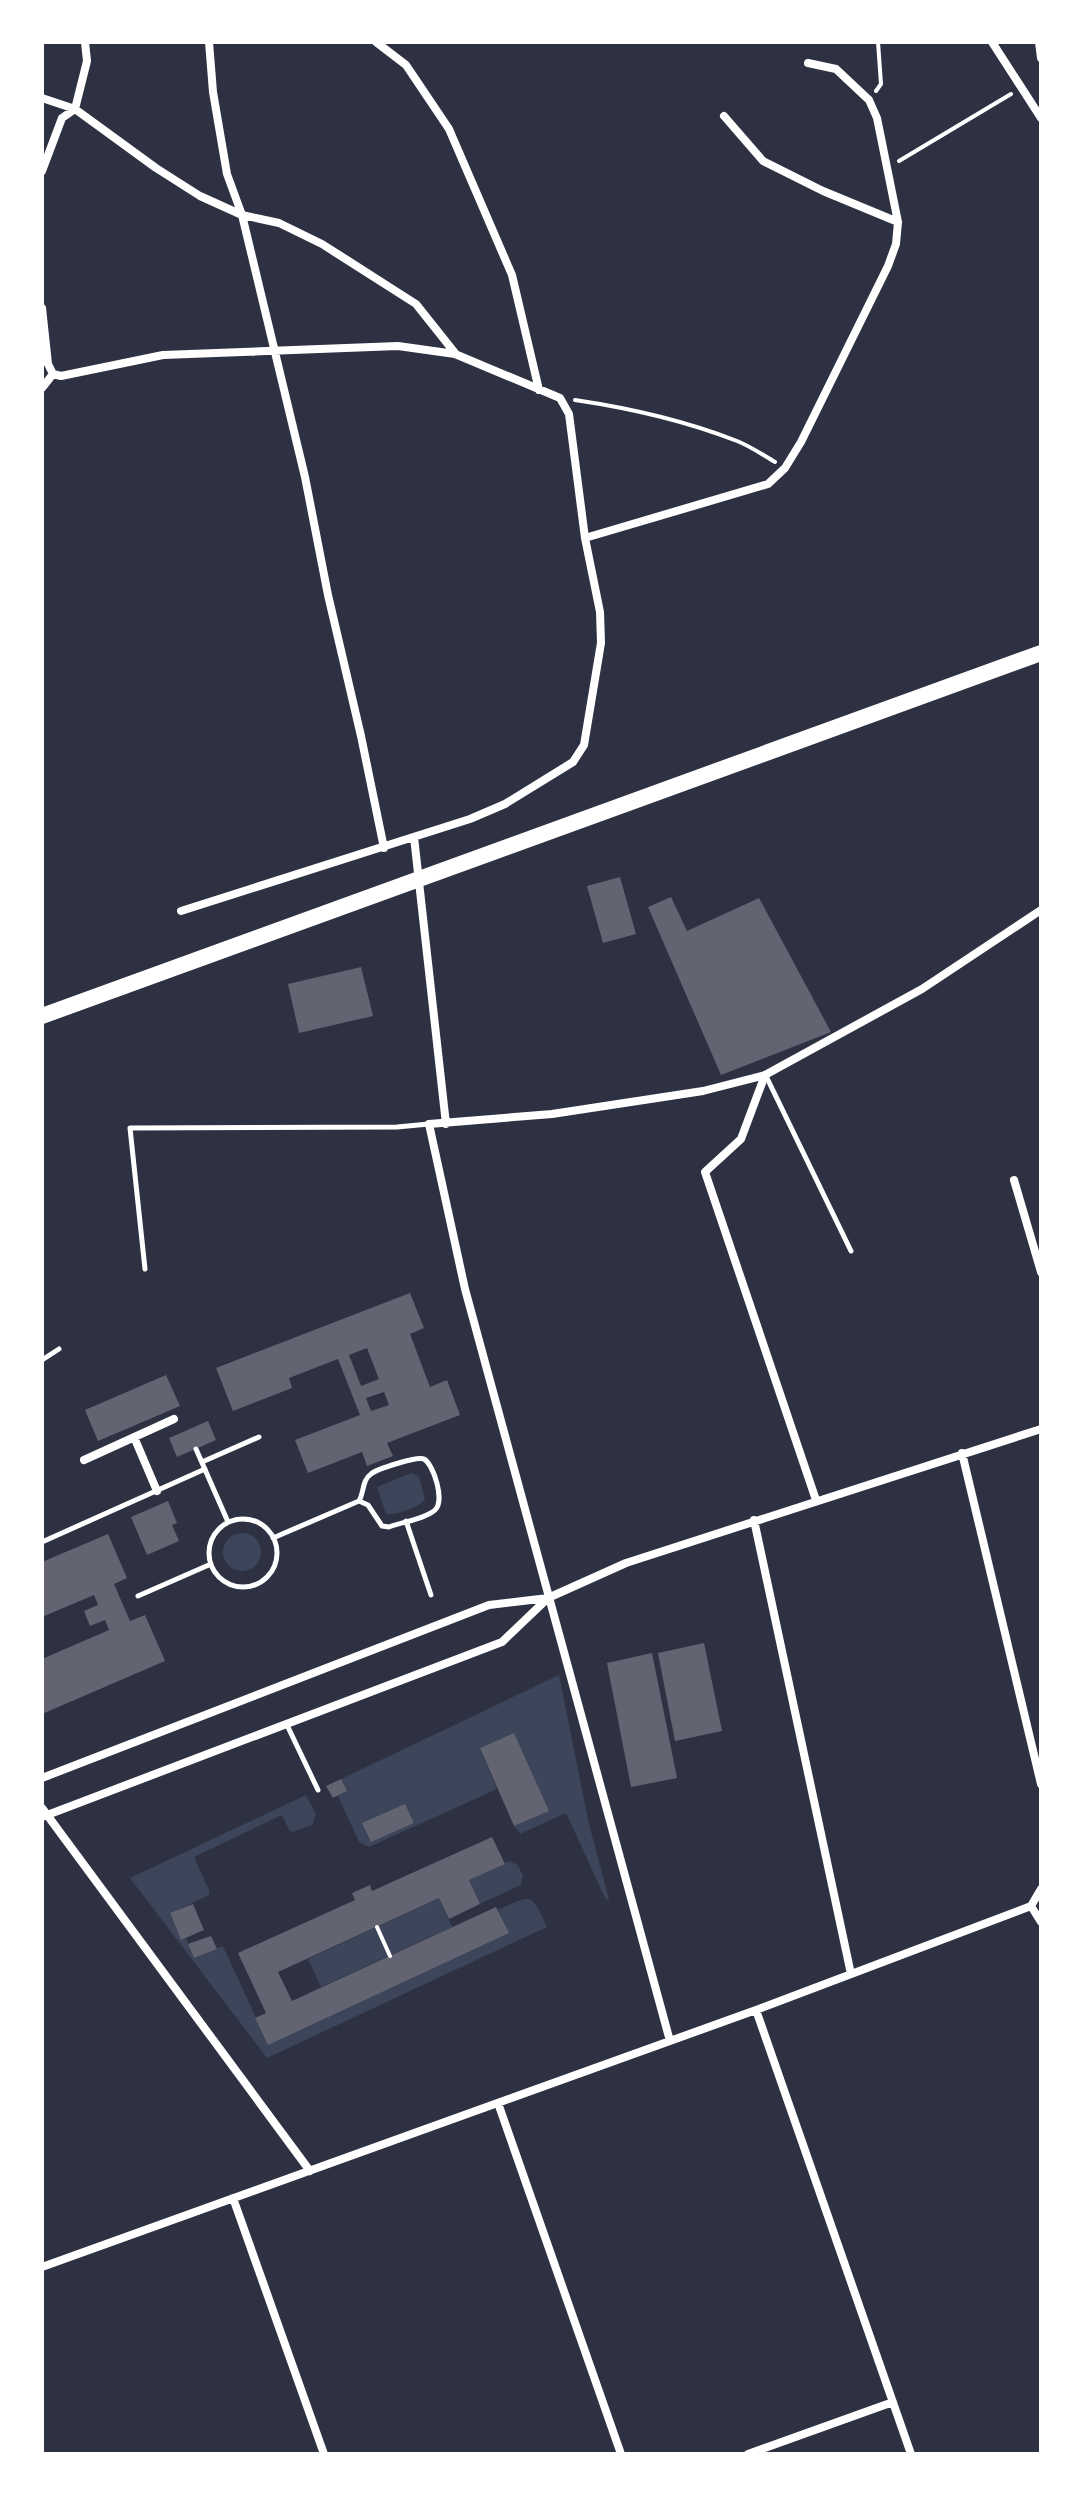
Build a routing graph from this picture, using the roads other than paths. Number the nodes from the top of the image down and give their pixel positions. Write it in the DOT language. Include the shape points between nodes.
graph roads {
  1 [pos="85,42"];
  2 [pos="209,42"];
  3 [pos="376,42"];
  4 [pos="992,42"];
  5 [pos="1039,42"];
  6 [pos="1041,58"];
  7 [pos="808,63"];
  8 [pos="1041,94"];
  9 [pos="1029,97"];
  10 [pos="42,98"];
  11 [pos="75,109"];
  12 [pos="724,116"];
  13 [pos="1041,118"];
  14 [pos="42,171"];
  15 [pos="242,215"];
  16 [pos="898,222"];
  17 [pos="42,308"];
  18 [pos="273,350"];
  19 [pos="455,354"];
  20 [pos="53,374"];
  21 [pos="42,388"];
  22 [pos="539,390"];
  23 [pos="585,538"];
  24 [pos="1041,653"];
  25 [pos="414,837"];
  26 [pos="384,848"];
  27 [pos="419,877"];
  28 [pos="1041,910"];
  29 [pos="181,911"];
  30 [pos="42,1016"];
  31 [pos="765,1075"];
  32 [pos="429,1124"];
  33 [pos="446,1124"];
  34 [pos="1014,1180"];
  35 [pos="851,1251"];
  36 [pos="145,1269"];
  37 [pos="1041,1272"];
  38 [pos="59,1349"];
  39 [pos="42,1360"];
  40 [pos="174,1419"];
  41 [pos="1041,1429"];
  42 [pos="134,1437"];
  43 [pos="259,1437"];
  44 [pos="196,1449"];
  45 [pos="962,1453"];
  46 [pos="84,1460"];
  47 [pos="203,1465"];
  48 [pos="157,1491"];
  49 [pos="816,1500"];
  50 [pos="359,1501"];
  51 [pos="754,1520"];
  52 [pos="406,1521"];
  53 [pos="228,1522"];
  54 [pos="273,1538"];
  55 [pos="42,1542"];
  56 [pos="211,1564"];
  57 [pos="431,1595"];
  58 [pos="138,1596"];
  59 [pos="548,1598"];
  60 [pos="287,1725"];
  61 [pos="42,1778"];
  62 [pos="1041,1784"];
  63 [pos="318,1790"];
  64 [pos="44,1814"];
  65 [pos="1041,1889"];
  66 [pos="1031,1906"];
  67 [pos="1041,1922"];
  68 [pos="851,1974"];
  69 [pos="756,2010"];
  70 [pos="670,2041"];
  71 [pos="498,2103"];
  72 [pos="310,2171"];
  73 [pos="233,2198"];
  74 [pos="42,2267"];
  75 [pos="893,2402"];
  76 [pos="324,2454"];
  77 [pos="621,2454"];
  78 [pos="748,2454"];
  79 [pos="911,2454"];
  1 -- 11 [label="street" via="87,61"];
  2 -- 15 [label="street" via="227,174"];
  3 -- 22 [label="street" via="406,65 449,129 512,275"];
  4 -- 9 [label="street"];
  5 -- 6 [label="street"];
  7 -- 16 [label="street" via="836,69 869,100"];
  8 -- 9 [label="street"];
  9 -- 13 [label="street"];
  10 -- 11 [label="street"];
  11 -- 14 [label="street" via="62,118"];
  11 -- 15 [label="street" via="189,189"];
  12 -- 16 [label="street" via="763,161"];
  15 -- 18 [label="street"];
  15 -- 19 [label="street" via="279,223 322,244 416,304"];
  16 -- 23 [label="street" via="888,266 785,468 768,484"];
  17 -- 20 [label="street"];
  18 -- 19 [label="street" via="398,346"];
  18 -- 20 [label="street" via="163,355"];
  18 -- 26 [label="street"];
  19 -- 22 [label="street"];
  20 -- 21 [label="street"];
  22 -- 23 [label="street" via="560,398 569,414"];
  23 -- 25 [label="street" via="601,643 584,745 573,762 505,804"];
  24 -- 27 [label="main road"];
  25 -- 26 [label="street"];
  25 -- 27 [label="street"];
  26 -- 29 [label="street"];
  27 -- 30 [label="main road"];
  27 -- 33 [label="street"];
  28 -- 31 [label="street" via="922,989"];
  31 -- 33 [label="street" via="703,1091"];
  31 -- 35 [label="lane"];
  31 -- 49 [label="street" via="741,1139 705,1172"];
  32 -- 33 [label="street"];
  32 -- 36 [label="lane" via="130,1128"];
  32 -- 59 [label="street" via="465,1289"];
  34 -- 37 [label="street"];
  38 -- 39 [label="lane"];
  40 -- 42 [label="street"];
  41 -- 45 [label="street"];
  42 -- 46 [label="street"];
  42 -- 48 [label="street"];
  43 -- 47 [label="lane"];
  44 -- 47 [label="lane"];
  45 -- 49 [label="street"];
  45 -- 62 [label="street"];
  47 -- 48 [label="lane"];
  47 -- 53 [label="lane"];
  48 -- 55 [label="lane"];
  49 -- 51 [label="street"];
  50 -- 52 [label="lane" via="382,1526"];
  50 -- 52 [label="lane" via="371,1473 424,1459 440,1502 435,1511"];
  50 -- 54 [label="lane"];
  51 -- 59 [label="street" via="626,1563"];
  51 -- 68 [label="street"];
  52 -- 57 [label="lane"];
  53 -- 54 [label="lane" via="252,1520"];
  53 -- 56 [label="lane" via="213,1536"];
  54 -- 56 [label="lane" via="275,1563 253,1585 230,1584"];
  56 -- 58 [label="lane"];
  59 -- 60 [label="street" via="502,1642"];
  59 -- 61 [label="street" via="489,1605"];
  59 -- 70 [label="street"];
  60 -- 63 [label="lane"];
  60 -- 64 [label="street"];
  64 -- 72 [label="street"];
  65 -- 66 [label="street"];
  66 -- 67 [label="street"];
  66 -- 68 [label="street"];
  68 -- 69 [label="street"];
  69 -- 70 [label="street"];
  69 -- 75 [label="street"];
  70 -- 71 [label="street"];
  71 -- 72 [label="street"];
  71 -- 77 [label="street"];
  72 -- 73 [label="street"];
  73 -- 74 [label="street"];
  73 -- 76 [label="street"];
  75 -- 78 [label="street"];
  75 -- 79 [label="street"];
}
